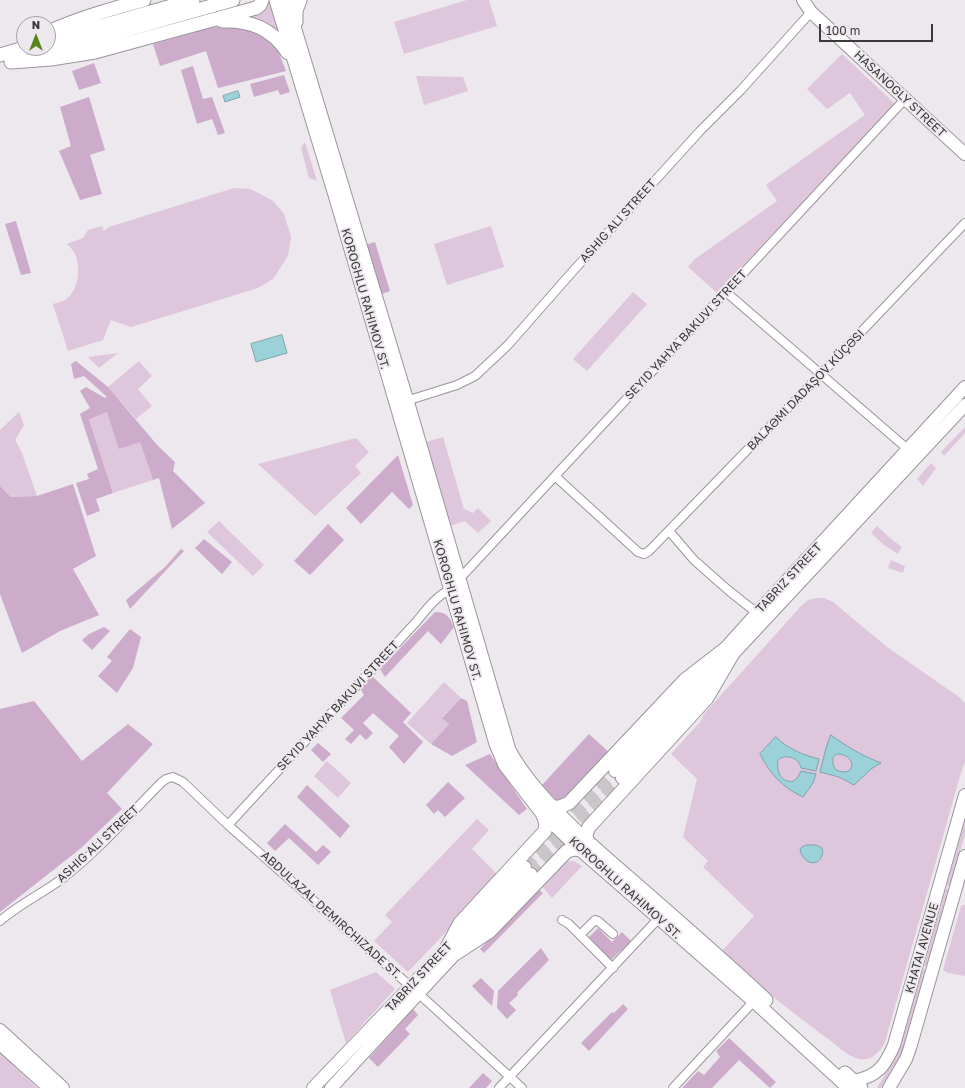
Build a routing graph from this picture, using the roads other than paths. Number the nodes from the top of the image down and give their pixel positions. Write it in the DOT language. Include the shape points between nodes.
graph roads {
  1 [pos="144,0"];
  2 [pos="193,0"];
  3 [pos="233,0"];
  4 [pos="262,0"];
  5 [pos="276,0"];
  6 [pos="286,0"];
  7 [pos="300,0"];
  8 [pos="803,0"];
  9 [pos="811,12"];
  10 [pos="196,24"];
  11 [pos="56,28"];
  12 [pos="298,38"];
  13 [pos="56,39"];
  14 [pos="16,50"];
  15 [pos="16,53"];
  16 [pos="5,59"];
  17 [pos="297,71"];
  18 [pos="905,99"];
  19 [pos="965,154"];
  20 [pos="965,223"];
  21 [pos="726,292"];
  22 [pos="821,374"];
  23 [pos="965,387"];
  24 [pos="406,401"];
  25 [pos="965,405"];
  26 [pos="913,453"];
  27 [pos="555,476"];
  28 [pos="670,532"];
  29 [pos="462,575"];
  30 [pos="450,590"];
  31 [pos="757,613"];
  32 [pos="729,652"];
  33 [pos="619,775"];
  34 [pos="173,777"];
  35 [pos="965,795"];
  36 [pos="547,810"];
  37 [pos="228,825"];
  38 [pos="584,846"];
  39 [pos="965,856"];
  40 [pos="528,870"];
  41 [pos="659,918"];
  42 [pos="562,920"];
  43 [pos="0,921"];
  44 [pos="613,934"];
  45 [pos="580,935"];
  46 [pos="451,950"];
  47 [pos="613,968"];
  48 [pos="415,990"];
  49 [pos="754,1001"];
  50 [pos="0,1030"];
  51 [pos="0,1044"];
  52 [pos="510,1077"];
  53 [pos="855,1086"];
  54 [pos="49,1088"];
  55 [pos="63,1088"];
  56 [pos="313,1088"];
  57 [pos="331,1088"];
  58 [pos="499,1088"];
  59 [pos="522,1088"];
  60 [pos="673,1088"];
  61 [pos="889,1088"];
  1 -- 11 [label="main road"];
  2 -- 13 [label="main road"];
  3 -- 16 [label="main road"];
  4 -- 10 [label="main road" via="256,8"];
  5 -- 17 [label="main road, KOROGHLU RAHIMOV ST."];
  6 -- 12 [label="main road, KOROGHLU RAHIMOV ST."];
  7 -- 12 [label="main road" via="296,10"];
  8 -- 9 [label="main road, HASANOGLY STREET"];
  9 -- 18 [label="main road, HASANOGLY STREET"];
  9 -- 24 [label="street, ASHIG ALI STREET" via="508,345 475,376 457,385"];
  10 -- 16 [label="main road" via="95,52 51,59"];
  10 -- 17 [label="main road" via="231,21 261,28 280,41"];
  12 -- 24 [label="main road, KOROGHLU RAHIMOV ST."];
  14 -- 16 [label="main road"];
  15 -- 16 [label="main road"];
  17 -- 30 [label="main road, KOROGHLU RAHIMOV ST."];
  18 -- 19 [label="main road, HASANOGLY STREET"];
  18 -- 21 [label="street, SEYID YAHYA BAKUVI STREET"];
  20 -- 22 [label="street, BALAƏMI DADAŞOV KÜÇƏSI"];
  21 -- 22 [label="street"];
  21 -- 27 [label="street, SEYID YAHYA BAKUVI STREET"];
  22 -- 26 [label="street"];
  22 -- 28 [label="street, BALAƏMI DADAŞOV KÜÇƏSI"];
  23 -- 26 [label="main road, TABRIZ STREET"];
  24 -- 29 [label="main road, KOROGHLU RAHIMOV ST."];
  25 -- 26 [label="main road, TABRIZ STREET"];
  26 -- 31 [label="main road, TABRIZ STREET"];
  26 -- 32 [label="main road, TABRIZ STREET"];
  27 -- 28 [label="street, BALAƏMI DADAŞOV KÜÇƏSI" via="638,552 650,552"];
  27 -- 29 [label="street, SEYID YAHYA BAKUVI STREET"];
  28 -- 31 [label="street" via="694,560"];
  29 -- 36 [label="main road, KOROGHLU RAHIMOV ST." via="509,750"];
  30 -- 36 [label="main road, KOROGHLU RAHIMOV ST." via="499,753 516,780"];
  30 -- 37 [label="street, SEYID YAHYA BAKUVI STREET" via="432,604"];
  31 -- 32 [label="main road, TABRIZ STREET"];
  32 -- 33 [label="main road, TABRIZ STREET"];
  32 -- 36 [label="main road" via="685,680 569,804"];
  32 -- 38 [label="main road" via="707,698 589,827"];
  34 -- 37 [label="street, ABDULAZAL DEMIRCHIZADE ST." via="183,782"];
  34 -- 43 [label="street, ASHIG ALI STREET" via="162,782 63,878 24,902"];
  35 -- 53 [label="main road, KHATAI AVENUE" via="894,1044 884,1064"];
  36 -- 38 [label="main road, KOROGHLU RAHIMOV ST."];
  36 -- 46 [label="main road" via="545,831 460,923"];
  37 -- 48 [label="street, ABDULAZAL DEMIRCHIZADE ST."];
  38 -- 41 [label="main road, KOROGHLU RAHIMOV ST."];
  38 -- 46 [label="main road" via="567,851 490,931"];
  38 -- 53 [label="main road, KOROGHLU RAHIMOV ST." via="715,953"];
  39 -- 61 [label="main road, KHATAI AVENUE" via="910,1048"];
  40 -- 46 [label="main road, TABRIZ STREET"];
  41 -- 47 [label="street"];
  41 -- 49 [label="main road, KOROGHLU RAHIMOV ST."];
  42 -- 45 [label="street"];
  44 -- 45 [label="street" via="595,920"];
  45 -- 47 [label="street"];
  46 -- 48 [label="main road, TABRIZ STREET"];
  47 -- 52 [label="street"];
  48 -- 52 [label="street, ABDULAZAL DEMIRCHIZADE ST."];
  48 -- 56 [label="main road, TABRIZ STREET"];
  48 -- 57 [label="main road, TABRIZ STREET"];
  49 -- 53 [label="main road, KOROGHLU RAHIMOV ST."];
  49 -- 60 [label="street"];
  50 -- 55 [label="main road"];
  51 -- 54 [label="main road"];
  52 -- 58 [label="street"];
  52 -- 59 [label="street, ABDULAZAL DEMIRCHIZADE ST."];
}
